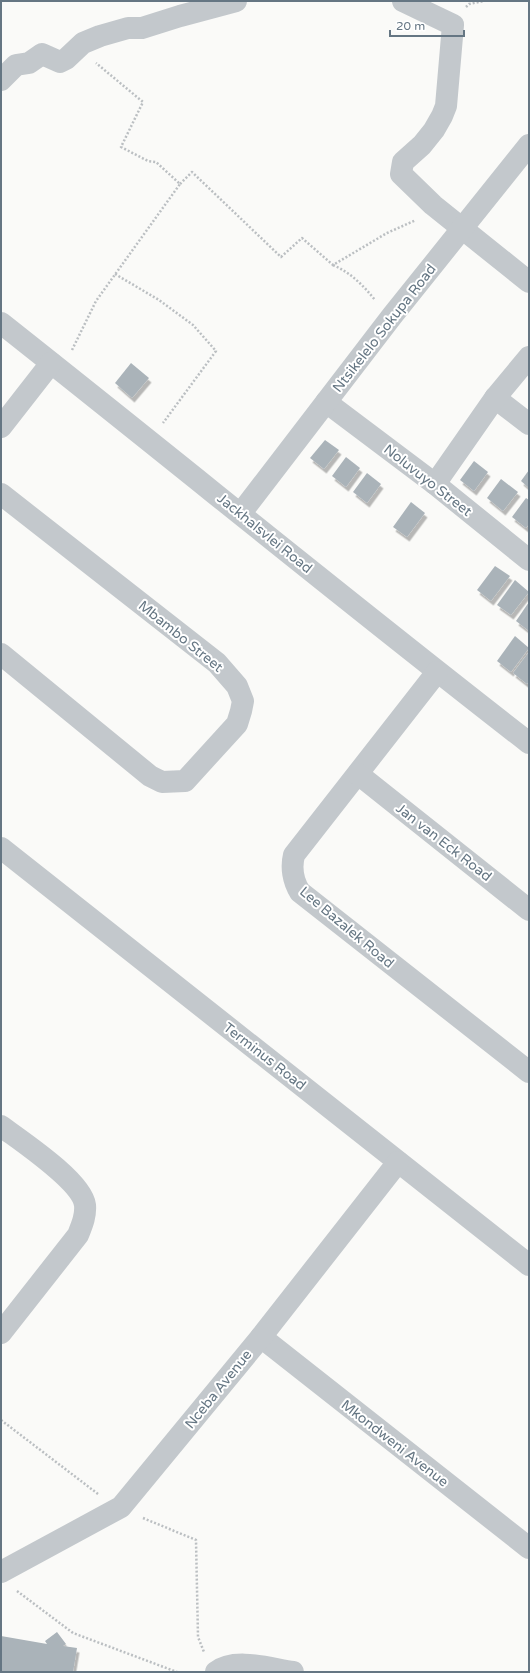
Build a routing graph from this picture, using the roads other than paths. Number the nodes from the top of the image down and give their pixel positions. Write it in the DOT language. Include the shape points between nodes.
graph roads {
  1 [pos="236,1"];
  2 [pos="402,1"];
  3 [pos="1,80"];
  4 [pos="529,145"];
  5 [pos="463,230"];
  6 [pos="529,282"];
  7 [pos="1,323"];
  8 [pos="529,357"];
  9 [pos="51,363"];
  10 [pos="495,398"];
  11 [pos="326,402"];
  12 [pos="529,424"];
  13 [pos="1,427"];
  14 [pos="435,484"];
  15 [pos="1,494"];
  16 [pos="241,513"];
  17 [pos="529,560"];
  18 [pos="1,654"];
  19 [pos="437,672"];
  20 [pos="529,743"];
  21 [pos="358,774"];
  22 [pos="1,848"];
  23 [pos="529,910"];
  24 [pos="529,1072"];
  25 [pos="1,1126"];
  26 [pos="398,1162"];
  27 [pos="529,1265"];
  28 [pos="1,1333"];
  29 [pos="261,1337"];
  30 [pos="529,1548"];
  31 [pos="7,1580"];
  32 [pos="211,1665"];
  33 [pos="293,1672"];
  1 -- 3 [label="street" via="142,28 121,30 83,43 60,62 42,54 29,63 16,66"];
  2 -- 5 [label="street" via="453,25 446,106 434,130 403,162 401,174"];
  4 -- 5 [label="street, Ntsikelelo Sokupa Road"];
  5 -- 6 [label="street"];
  5 -- 11 [label="street, Ntsikelelo Sokupa Road"];
  7 -- 9 [label="street, Jackhalsvlei Road"];
  8 -- 10 [label="street"];
  9 -- 13 [label="street"];
  9 -- 16 [label="street, Jackhalsvlei Road"];
  10 -- 12 [label="street"];
  10 -- 14 [label="street"];
  11 -- 14 [label="street, Noluvuyo Street"];
  11 -- 16 [label="street, Ntsikelelo Sokupa Road"];
  14 -- 17 [label="street, Noluvuyo Street"];
  15 -- 18 [label="street, Mbambo Street" via="217,663 237,686 243,701 241,711 237,724 185,781 162,782 150,776"];
  16 -- 19 [label="street, Jackhalsvlei Road"];
  19 -- 20 [label="street, Jackhalsvlei Road"];
  19 -- 21 [label="street, Lee Bazalek Road"];
  21 -- 23 [label="street, Jan van Eck Road"];
  21 -- 24 [label="street, Lee Bazalek Road" via="294,855 293,870 300,892"];
  22 -- 26 [label="street, Terminus Road"];
  25 -- 28 [label="street" via="62,1173 78,1189 85,1204 84,1221 78,1235"];
  26 -- 27 [label="street, Terminus Road"];
  26 -- 29 [label="street, Nceba Avenue"];
  29 -- 30 [label="street, Mkondweni Avenue"];
  29 -- 31 [label="street, Nceba Avenue" via="121,1507"];
  32 -- 33 [label="street" via="222,1668 234,1664"];
}
